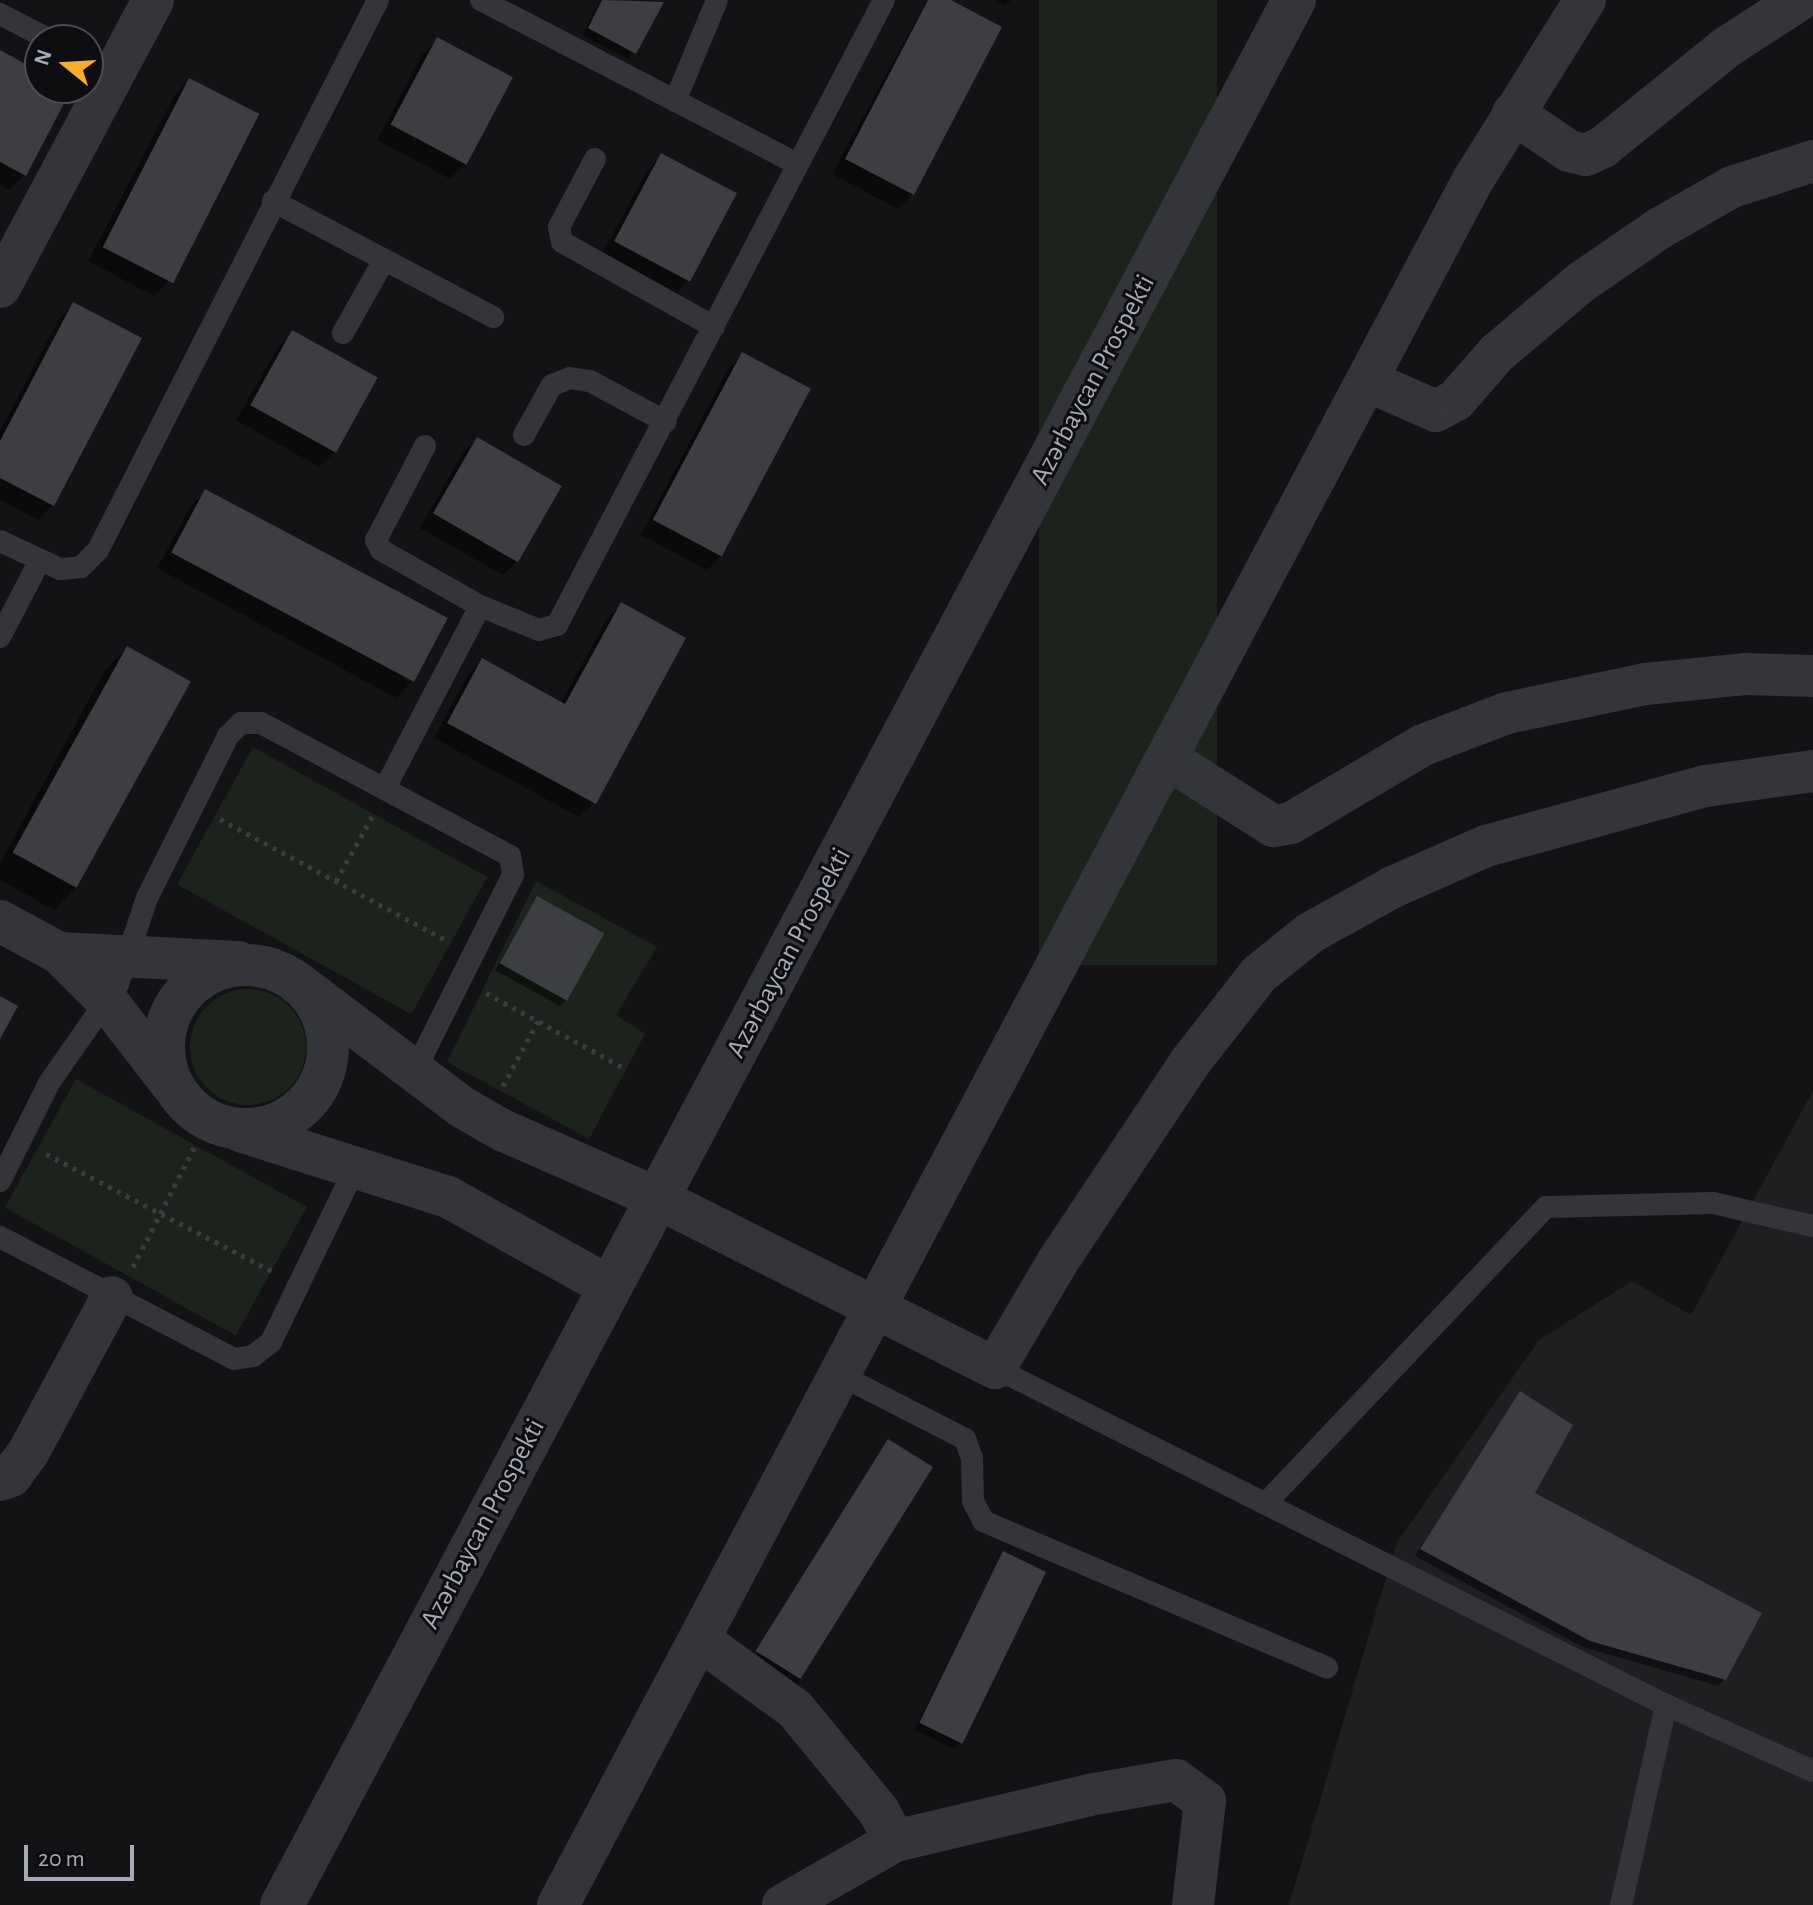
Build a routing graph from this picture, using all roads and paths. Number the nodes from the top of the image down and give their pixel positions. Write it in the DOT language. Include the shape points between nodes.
graph roads {
  1 [pos="153,0"];
  2 [pos="378,0"];
  3 [pos="481,0"];
  4 [pos="717,0"];
  5 [pos="884,0"];
  6 [pos="1294,0"];
  7 [pos="1585,0"];
  8 [pos="1799,0"];
  9 [pos="508,6"];
  10 [pos="0,14"];
  11 [pos="24,26"];
  12 [pos="104,62"];
  13 [pos="675,101"];
  14 [pos="83,104"];
  15 [pos="1513,113"];
  16 [pos="595,159"];
  17 [pos="1813,161"];
  18 [pos="795,163"];
  19 [pos="273,201"];
  20 [pos="384,260"];
  21 [pos="0,287"];
  22 [pos="493,317"];
  23 [pos="714,327"];
  24 [pos="343,333"];
  25 [pos="1370,382"];
  26 [pos="666,422"];
  27 [pos="524,435"];
  28 [pos="425,446"];
  29 [pos="0,541"];
  30 [pos="39,562"];
  31 [pos="480,606"];
  32 [pos="0,637"];
  33 [pos="1813,676"];
  34 [pos="1168,759"];
  35 [pos="1813,771"];
  36 [pos="385,788"];
  37 [pos="374,814"];
  38 [pos="216,816"];
  39 [pos="336,881"];
  40 [pos="0,921"];
  41 [pos="452,943"];
  42 [pos="59,953"];
  43 [pos="130,958"];
  44 [pos="277,973"];
  45 [pos="482,991"];
  46 [pos="107,1001"];
  47 [pos="538,1021"];
  48 [pos="626,1069"];
  49 [pos="415,1071"];
  50 [pos="501,1091"];
  51 [pos="178,1093"];
  52 [pos="210,1135"];
  53 [pos="38,1150"];
  54 [pos="355,1168"];
  55 [pos="0,1181"];
  56 [pos="659,1199"];
  57 [pos="160,1213"];
  58 [pos="1813,1226"];
  59 [pos="0,1237"];
  60 [pos="272,1271"];
  61 [pos="120,1286"];
  62 [pos="610,1287"];
  63 [pos="871,1307"];
  64 [pos="995,1368"];
  65 [pos="836,1373"];
  66 [pos="0,1480"];
  67 [pos="1267,1502"];
  68 [pos="700,1640"];
  69 [pos="1327,1668"];
  70 [pos="1666,1705"];
  71 [pos="1813,1771"];
  72 [pos="895,1841"];
  73 [pos="282,1905"];
  74 [pos="558,1905"];
  75 [pos="783,1905"];
  76 [pos="1193,1905"];
  77 [pos="1621,1905"];
  1 -- 12 [label="street"];
  2 -- 19 [label="lane"];
  3 -- 9 [label="lane"];
  4 -- 13 [label="lane"];
  5 -- 18 [label="lane"];
  6 -- 56 [label="street, Azərbaycan Prospekti"];
  7 -- 15 [label="street"];
  8 -- 15 [label="street" via="1727,47 1586,155 1569,151"];
  9 -- 13 [label="lane"];
  10 -- 11 [label="lane"];
  13 -- 18 [label="lane"];
  14 -- 21 [label="street"];
  15 -- 25 [label="street"];
  16 -- 23 [label="lane" via="559,227 562,242"];
  17 -- 25 [label="street" via="1732,187 1660,228 1580,283 1497,353 1456,400 1436,411 1419,408"];
  18 -- 23 [label="lane"];
  19 -- 20 [label="lane"];
  19 -- 30 [label="lane" via="98,550 81,567 60,569"];
  20 -- 22 [label="lane"];
  20 -- 24 [label="lane"];
  23 -- 26 [label="lane"];
  25 -- 34 [label="street"];
  26 -- 27 [label="lane" via="590,381 570,378 552,385"];
  26 -- 31 [label="lane" via="557,625 539,630"];
  28 -- 31 [label="lane" via="376,540 381,550"];
  29 -- 30 [label="lane"];
  30 -- 32 [label="lane"];
  31 -- 36 [label="lane"];
  33 -- 34 [label="street" via="1745,674 1645,684 1507,713 1423,745 1291,823 1273,826"];
  34 -- 63 [label="street"];
  35 -- 64 [label="street" via="1706,786 1486,846 1393,887 1310,933 1259,974 1191,1061 1058,1261"];
  36 -- 43 [label="lane" via="261,723 241,723 228,736 147,898"];
  36 -- 49 [label="lane" via="510,856 513,875"];
  37 -- 39 [label="path"];
  38 -- 39 [label="path"];
  39 -- 41 [label="path"];
  40 -- 42 [label="street"];
  42 -- 43 [label="street"];
  42 -- 46 [label="street"];
  43 -- 44 [label="street" via="219,959"];
  43 -- 46 [label="lane"];
  44 -- 49 [label="street"];
  44 -- 51 [label="street" via="240,965 204,976 177,1003 164,1039 169,1077"];
  44 -- 52 [label="street" via="314,1001 326,1027 327,1065 320,1083 296,1113 280,1122"];
  45 -- 47 [label="path"];
  46 -- 51 [label="street"];
  46 -- 55 [label="lane" via="49,1083"];
  47 -- 48 [label="path"];
  47 -- 50 [label="path"];
  49 -- 56 [label="street" via="502,1130"];
  51 -- 52 [label="street"];
  52 -- 54 [label="street"];
  52 -- 57 [label="path"];
  53 -- 57 [label="path"];
  54 -- 61 [label="lane" via="271,1342 253,1356 234,1359"];
  54 -- 62 [label="street" via="461,1203"];
  56 -- 62 [label="street, Azərbaycan Prospekti"];
  56 -- 63 [label="street"];
  57 -- 60 [label="path"];
  57 -- 61 [label="path"];
  58 -- 67 [label="lane" via="1713,1203 1546,1207"];
  59 -- 61 [label="lane"];
  61 -- 66 [label="street" via="28,1453 11,1476"];
  62 -- 73 [label="street, Azərbaycan Prospekti"];
  63 -- 64 [label="street"];
  63 -- 65 [label="street"];
  64 -- 67 [label="lane"];
  65 -- 68 [label="street"];
  65 -- 69 [label="lane" via="965,1439 972,1458 973,1501 983,1521"];
  67 -- 70 [label="lane"];
  68 -- 72 [label="street" via="795,1709 869,1799"];
  68 -- 74 [label="street"];
  70 -- 71 [label="lane"];
  70 -- 77 [label="lane"];
  72 -- 75 [label="street"];
  72 -- 76 [label="street" via="1176,1780 1205,1801"];
}
